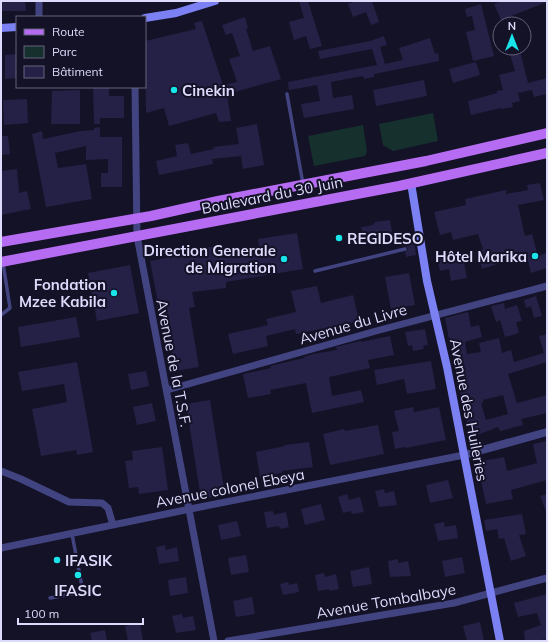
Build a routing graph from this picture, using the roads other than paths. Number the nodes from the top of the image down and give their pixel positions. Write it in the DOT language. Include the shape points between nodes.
graph roads {
  1 [pos="39,1"];
  2 [pos="215,1"];
  3 [pos="39,16"];
  4 [pos="146,18"];
  5 [pos="16,27"];
  6 [pos="1,28"];
  7 [pos="135,88"];
  8 [pos="287,94"];
  9 [pos="547,134"];
  10 [pos="547,153"];
  11 [pos="411,183"];
  12 [pos="303,186"];
  13 [pos="136,218"];
  14 [pos="136,236"];
  15 [pos="1,242"];
  16 [pos="405,249"];
  17 [pos="2,262"];
  18 [pos="315,271"];
  19 [pos="547,286"];
  20 [pos="1,315"];
  21 [pos="435,315"];
  22 [pos="166,390"];
  23 [pos="547,432"];
  24 [pos="464,455"];
  25 [pos="1,471"];
  26 [pos="190,509"];
  27 [pos="114,525"];
  28 [pos="72,534"];
  29 [pos="1,548"];
  30 [pos="547,578"];
  31 [pos="491,594"];
  32 [pos="50,598"];
  33 [pos="214,641"];
  34 [pos="228,641"];
  35 [pos="500,641"];
  1 -- 3 [label="street"];
  2 -- 4 [label="main road" via="176,13"];
  5 -- 6 [label="main road"];
  7 -- 13 [label="street, Avenue de la T.S.F."];
  8 -- 12 [label="lane"];
  9 -- 12 [label="main road, Boulevard du 30 Juin"];
  10 -- 11 [label="main road, Boulevard du 30 Juin"];
  11 -- 14 [label="main road, Boulevard du 30 Juin"];
  11 -- 21 [label="main road, Avenue des Huileries" via="418,247"];
  12 -- 13 [label="main road, Boulevard du 30 Juin"];
  13 -- 14 [label="street, Avenue de la T.S.F."];
  13 -- 15 [label="main road, Boulevard du 30 Juin"];
  14 -- 17 [label="main road, Boulevard du 30 Juin"];
  14 -- 22 [label="street, Avenue de la T.S.F."];
  16 -- 18 [label="lane"];
  17 -- 20 [label="lane" via="10,308"];
  19 -- 21 [label="street, Avenue du Livre"];
  21 -- 22 [label="street, Avenue du Livre"];
  21 -- 24 [label="main road, Avenue des Huileries"];
  22 -- 26 [label="street, Avenue de la T.S.F."];
  23 -- 24 [label="street"];
  24 -- 26 [label="street, Avenue colonel Ebeya"];
  24 -- 31 [label="main road, Avenue des Huileries"];
  25 -- 27 [label="street" via="69,502 102,503 108,508"];
  26 -- 27 [label="street, Avenue colonel Ebeya"];
  26 -- 33 [label="street, Avenue de la T.S.F."];
  27 -- 28 [label="street, Avenue colonel Ebeya"];
  28 -- 29 [label="street, Avenue colonel Ebeya"];
  28 -- 32 [label="lane" via="83,592"];
  30 -- 31 [label="street, Avenue Tombalbaye"];
  31 -- 34 [label="street, Avenue Tombalbaye" via="454,603"];
  31 -- 35 [label="main road, Avenue des Huileries"];
}
